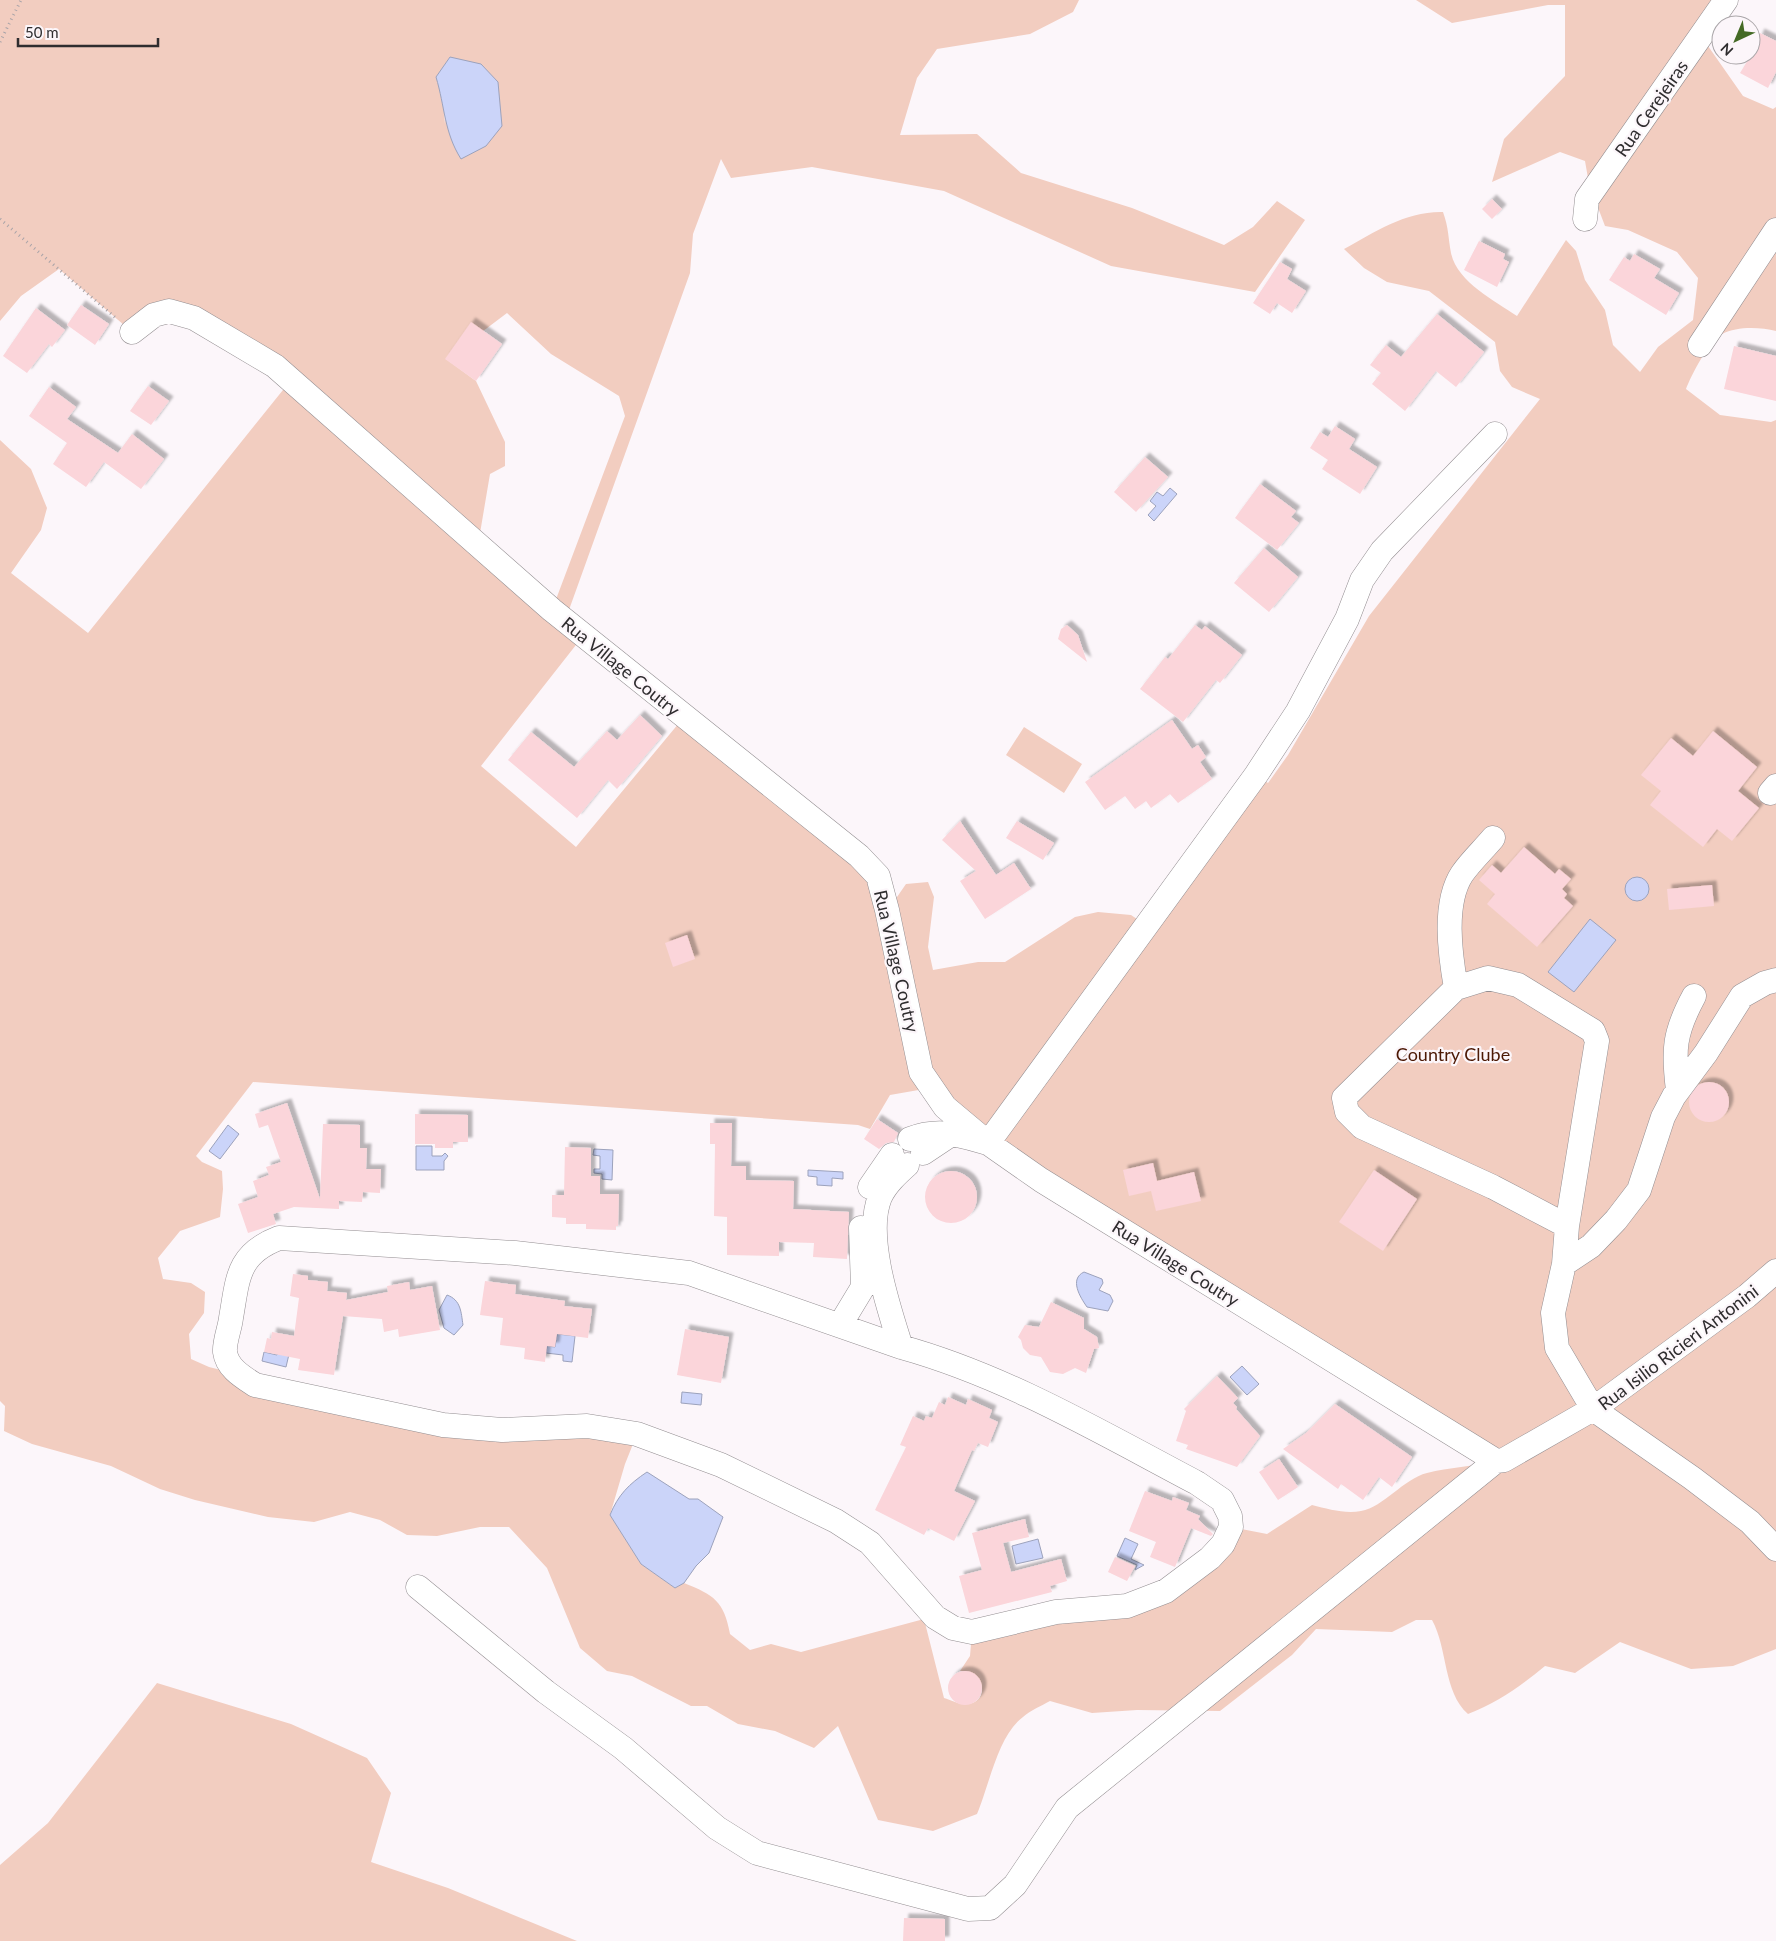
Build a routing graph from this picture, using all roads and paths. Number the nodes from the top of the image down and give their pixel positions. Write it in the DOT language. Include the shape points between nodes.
graph roads {
  1 [pos="21,0"];
  2 [pos="1726,0"];
  3 [pos="0,42"];
  4 [pos="0,219"];
  5 [pos="1585,219"];
  6 [pos="1776,230"];
  7 [pos="132,332"];
  8 [pos="1700,345"];
  9 [pos="1495,434"];
  10 [pos="1493,838"];
  11 [pos="1776,980"];
  12 [pos="1456,988"];
  13 [pos="1694,996"];
  14 [pos="1678,1090"];
  15 [pos="988,1143"];
  16 [pos="908,1153"];
  17 [pos="1567,1226"];
  18 [pos="1564,1264"];
  19 [pos="1776,1271"];
  20 [pos="840,1325"];
  21 [pos="901,1348"];
  22 [pos="1593,1409"];
  23 [pos="1496,1461"];
  24 [pos="1776,1549"];
  25 [pos="418,1587"];
  1 -- 3 [label="path"];
  2 -- 5 [label="street, Rua Cerejeiras" via="1587,199"];
  4 -- 7 [label="path"];
  6 -- 8 [label="street"];
  7 -- 15 [label="street, Rua Village Coutry" via="154,315 169,311 194,318 275,366 558,616 859,856 878,876 888,910 921,1072 945,1107"];
  9 -- 15 [label="street" via="1382,551 1362,580 1347,619 1298,712 1256,775"];
  10 -- 12 [label="street" via="1462,874 1452,896 1450,951"];
  11 -- 14 [label="street" via="1742,996"];
  12 -- 17 [label="street" via="1488,978 1518,985 1593,1031 1597,1041"];
  12 -- 17 [label="street" via="1344,1098 1347,1112 1362,1127 1493,1187"];
  13 -- 14 [label="street" via="1677,1036 1674,1055"];
  14 -- 18 [label="street" via="1663,1117 1639,1190 1591,1246"];
  15 -- 16 [label="street" via="953,1133 925,1133"];
  15 -- 23 [label="street, Rua Village Coutry" via="1050,1185"];
  16 -- 20 [label="street" via="867,1192 860,1216 863,1287"];
  16 -- 21 [label="street" via="880,1197 876,1216 876,1242 884,1295"];
  17 -- 18 [label="street"];
  18 -- 22 [label="street" via="1553,1313 1557,1348"];
  19 -- 22 [label="street, Rua Isilio Ricieri Antonini"];
  20 -- 21 [label="street"];
  20 -- 21 [label="street" via="689,1273 515,1253 279,1238 262,1244 248,1258 239,1274 225,1353 235,1372 255,1385 443,1425 502,1430 587,1426 637,1434 721,1465 836,1520 870,1544 935,1617 953,1628 972,1632 1056,1612 1127,1606 1166,1591 1210,1558 1223,1544 1231,1527 1230,1516 1222,1500 1198,1483 1034,1398 932,1356"];
  22 -- 23 [label="street" via="1504,1460"];
  22 -- 24 [label="street, Rua Isilio Ricieri Antonini" via="1750,1522"];
  23 -- 25 [label="street" via="1067,1808 1015,1885 990,1908 968,1909 757,1853 717,1828 622,1748 546,1692"];
}
